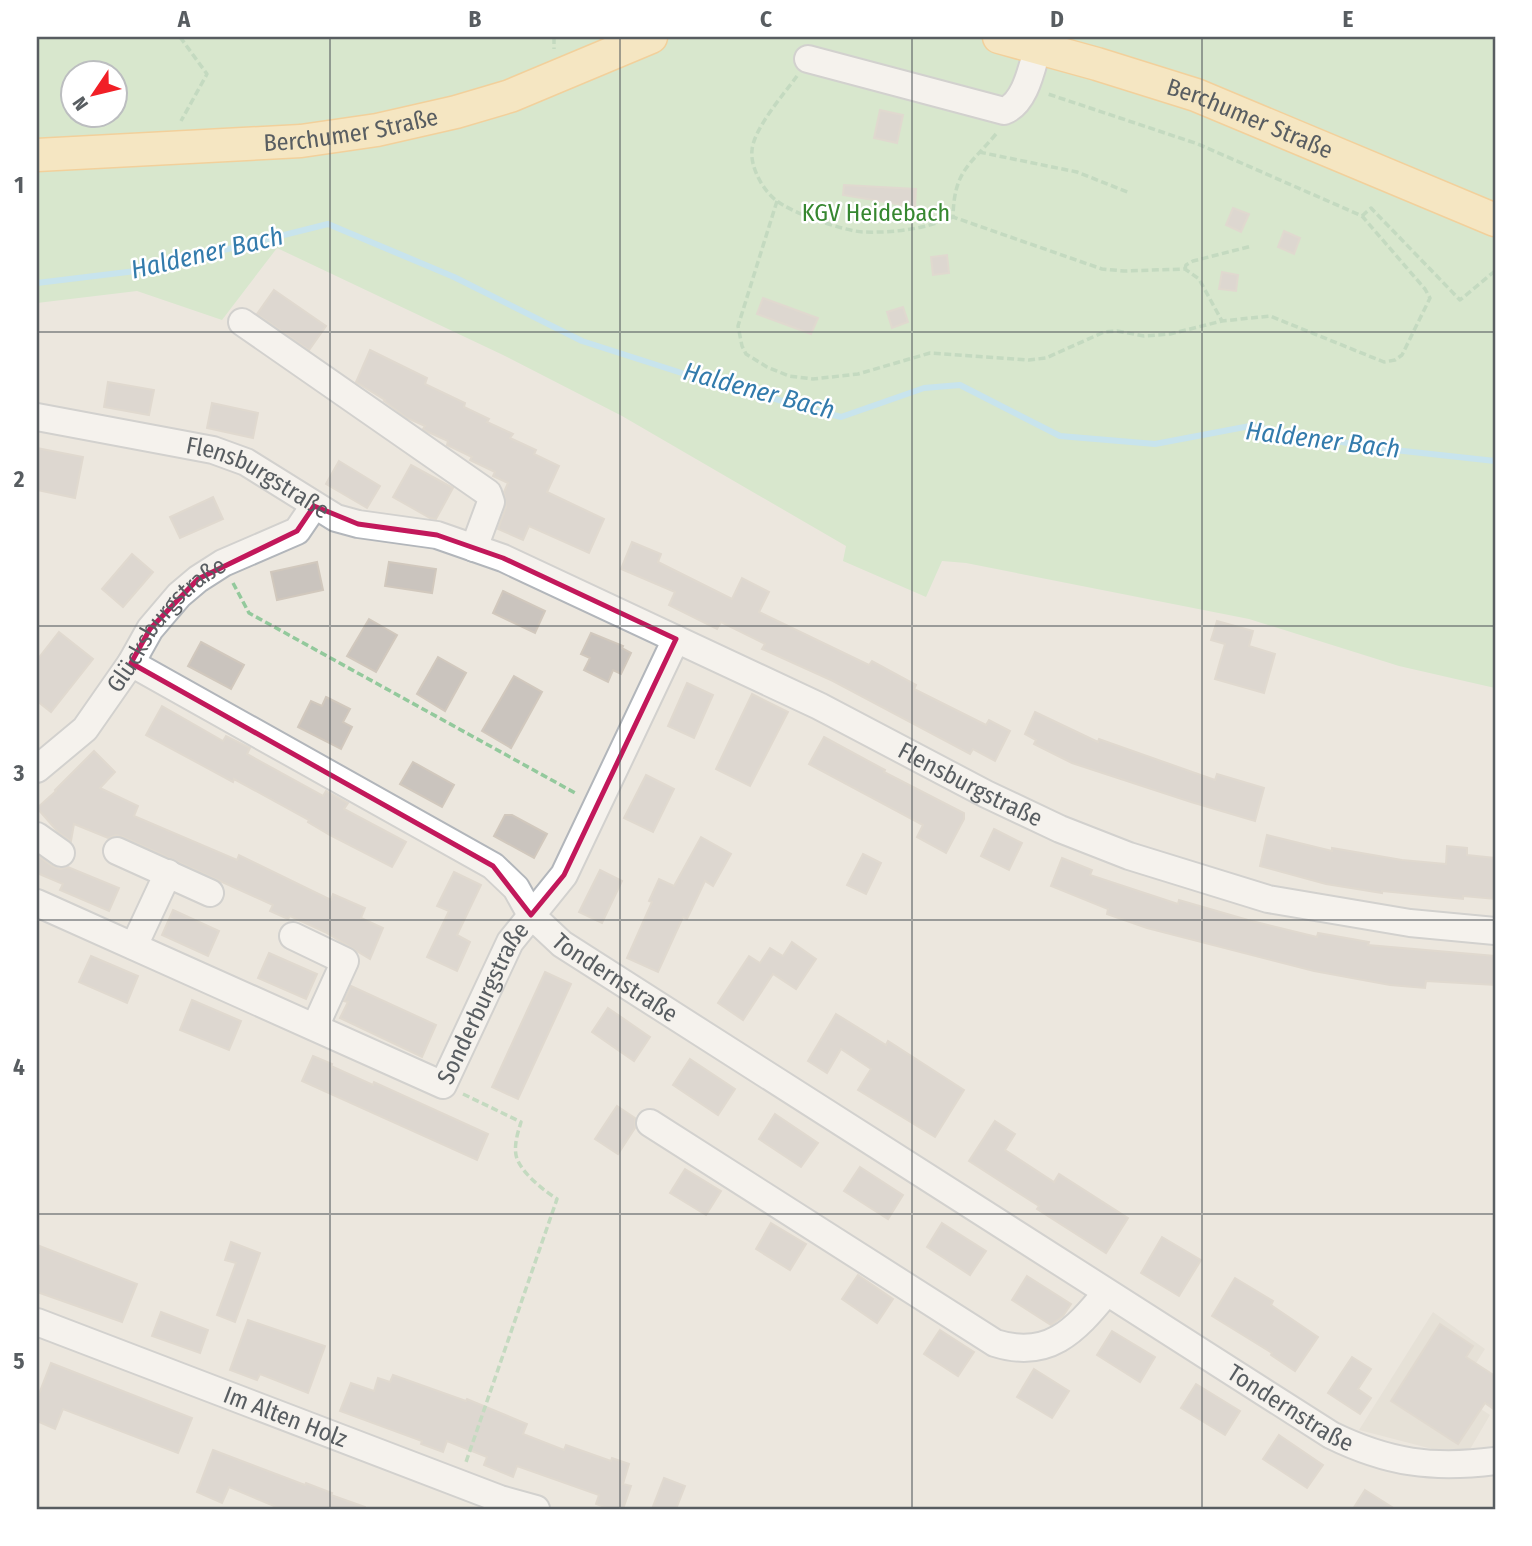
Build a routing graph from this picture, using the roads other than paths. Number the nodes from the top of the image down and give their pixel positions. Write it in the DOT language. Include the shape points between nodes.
graph roads {
  1 [pos="651,37"];
  2 [pos="999,37"];
  3 [pos="1038,47"];
  4 [pos="808,60"];
  5 [pos="37,155"];
  6 [pos="1495,220"];
  7 [pos="242,322"];
  8 [pos="37,417"];
  9 [pos="314,506"];
  10 [pos="474,548"];
  11 [pos="676,639"];
  12 [pos="131,663"];
  13 [pos="37,769"];
  14 [pos="37,836"];
  15 [pos="117,851"];
  16 [pos="61,853"];
  17 [pos="168,873"];
  18 [pos="210,893"];
  19 [pos="37,903"];
  20 [pos="531,915"];
  21 [pos="1495,931"];
  22 [pos="293,936"];
  23 [pos="134,946"];
  24 [pos="315,1027"];
  25 [pos="650,1123"];
  26 [pos="1106,1293"];
  27 [pos="37,1322"];
  28 [pos="1495,1461"];
  29 [pos="536,1509"];
  1 -- 5 [label="main road, Berchumer Straße" via="510,96 377,130 302,141"];
  2 -- 3 [label="main road, Berchumer Straße"];
  3 -- 4 [label="street" via="1025,86 1014,106 1004,111"];
  3 -- 6 [label="main road, Berchumer Straße" via="1196,95"];
  7 -- 10 [label="street" via="488,493 491,502"];
  8 -- 9 [label="street, Flensburgstraße" via="214,450 246,462"];
  9 -- 10 [label="street, Flensburgstraße" via="358,524 437,535"];
  9 -- 12 [label="street, Glücksburgstraße" via="297,531 223,563 179,595 150,629"];
  10 -- 11 [label="street, Flensburgstraße"];
  11 -- 20 [label="street, Sonderburgstraße" via="564,875"];
  11 -- 21 [label="street, Flensburgstraße" via="819,706 1060,830 1129,856 1268,899 1410,923"];
  12 -- 13 [label="street, Glücksburgstraße" via="85,729"];
  12 -- 20 [label="street, Tondernstraße" via="494,866 516,888"];
  14 -- 16 [label="street"];
  15 -- 17 [label="street"];
  17 -- 18 [label="street"];
  17 -- 23 [label="street"];
  19 -- 23 [label="street, Sonderburgstraße"];
  20 -- 24 [label="street, Sonderburgstraße" via="510,942 443,1085"];
  20 -- 26 [label="street, Tondernstraße" via="562,944"];
  22 -- 24 [label="street" via="345,961"];
  23 -- 24 [label="street, Sonderburgstraße"];
  25 -- 26 [label="street" via="995,1343 1023,1349 1060,1340"];
  26 -- 28 [label="street, Tondernstraße" via="1356,1447 1412,1463 1457,1466"];
  27 -- 29 [label="street, Im Alten Holz"];
}
